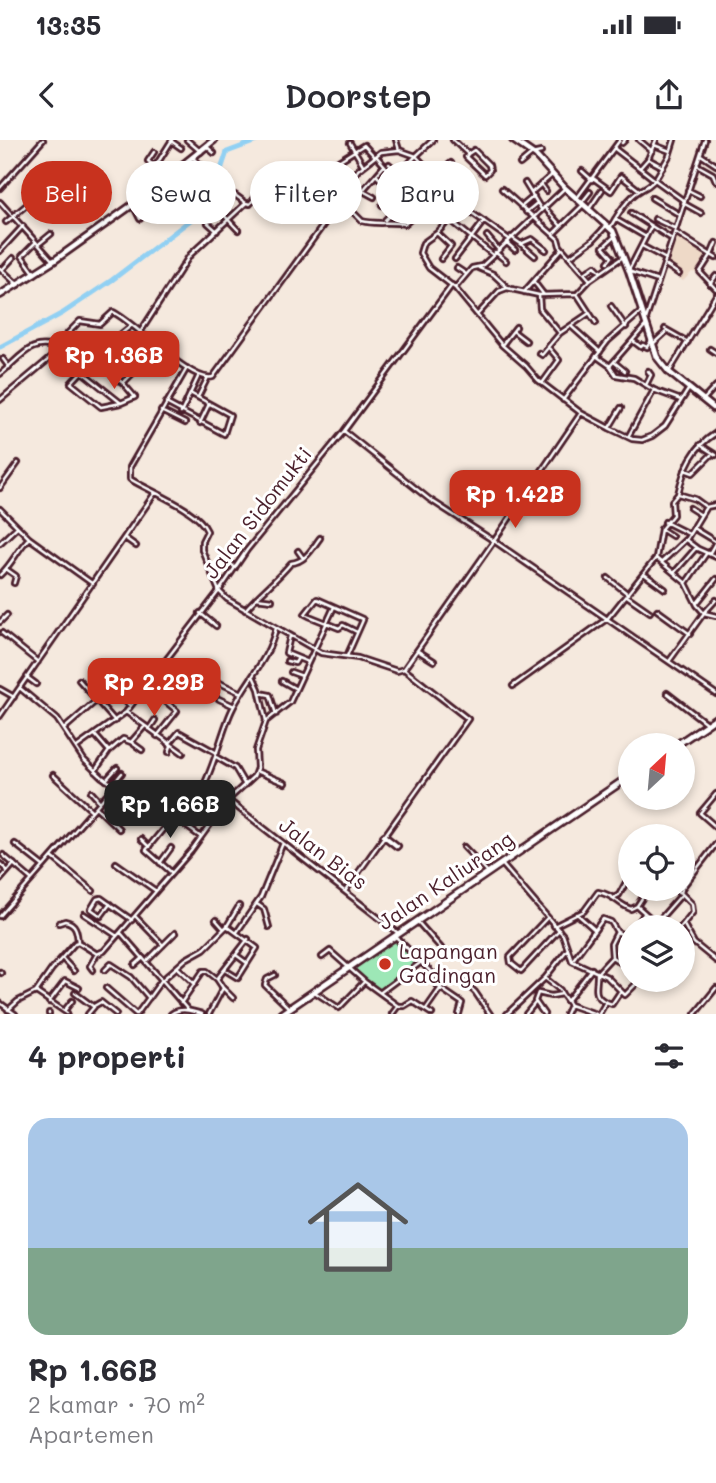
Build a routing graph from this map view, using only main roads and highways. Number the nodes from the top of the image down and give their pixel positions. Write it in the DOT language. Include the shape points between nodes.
graph roads {
  1 [pos="214,140"];
  2 [pos="513,140"];
  3 [pos="0,294"];
  4 [pos="716,410"];
  5 [pos="716,719"];
  6 [pos="694,733"];
  7 [pos="618,784"];
  8 [pos="286,1012"];
  1 -- 3 [label="main road" via="136,202"];
  2 -- 4 [label="main road" via="616,236 659,361"];
  5 -- 6 [label="main road"];
  7 -- 8 [label="main road, Jalan Kaliurang"];
}
